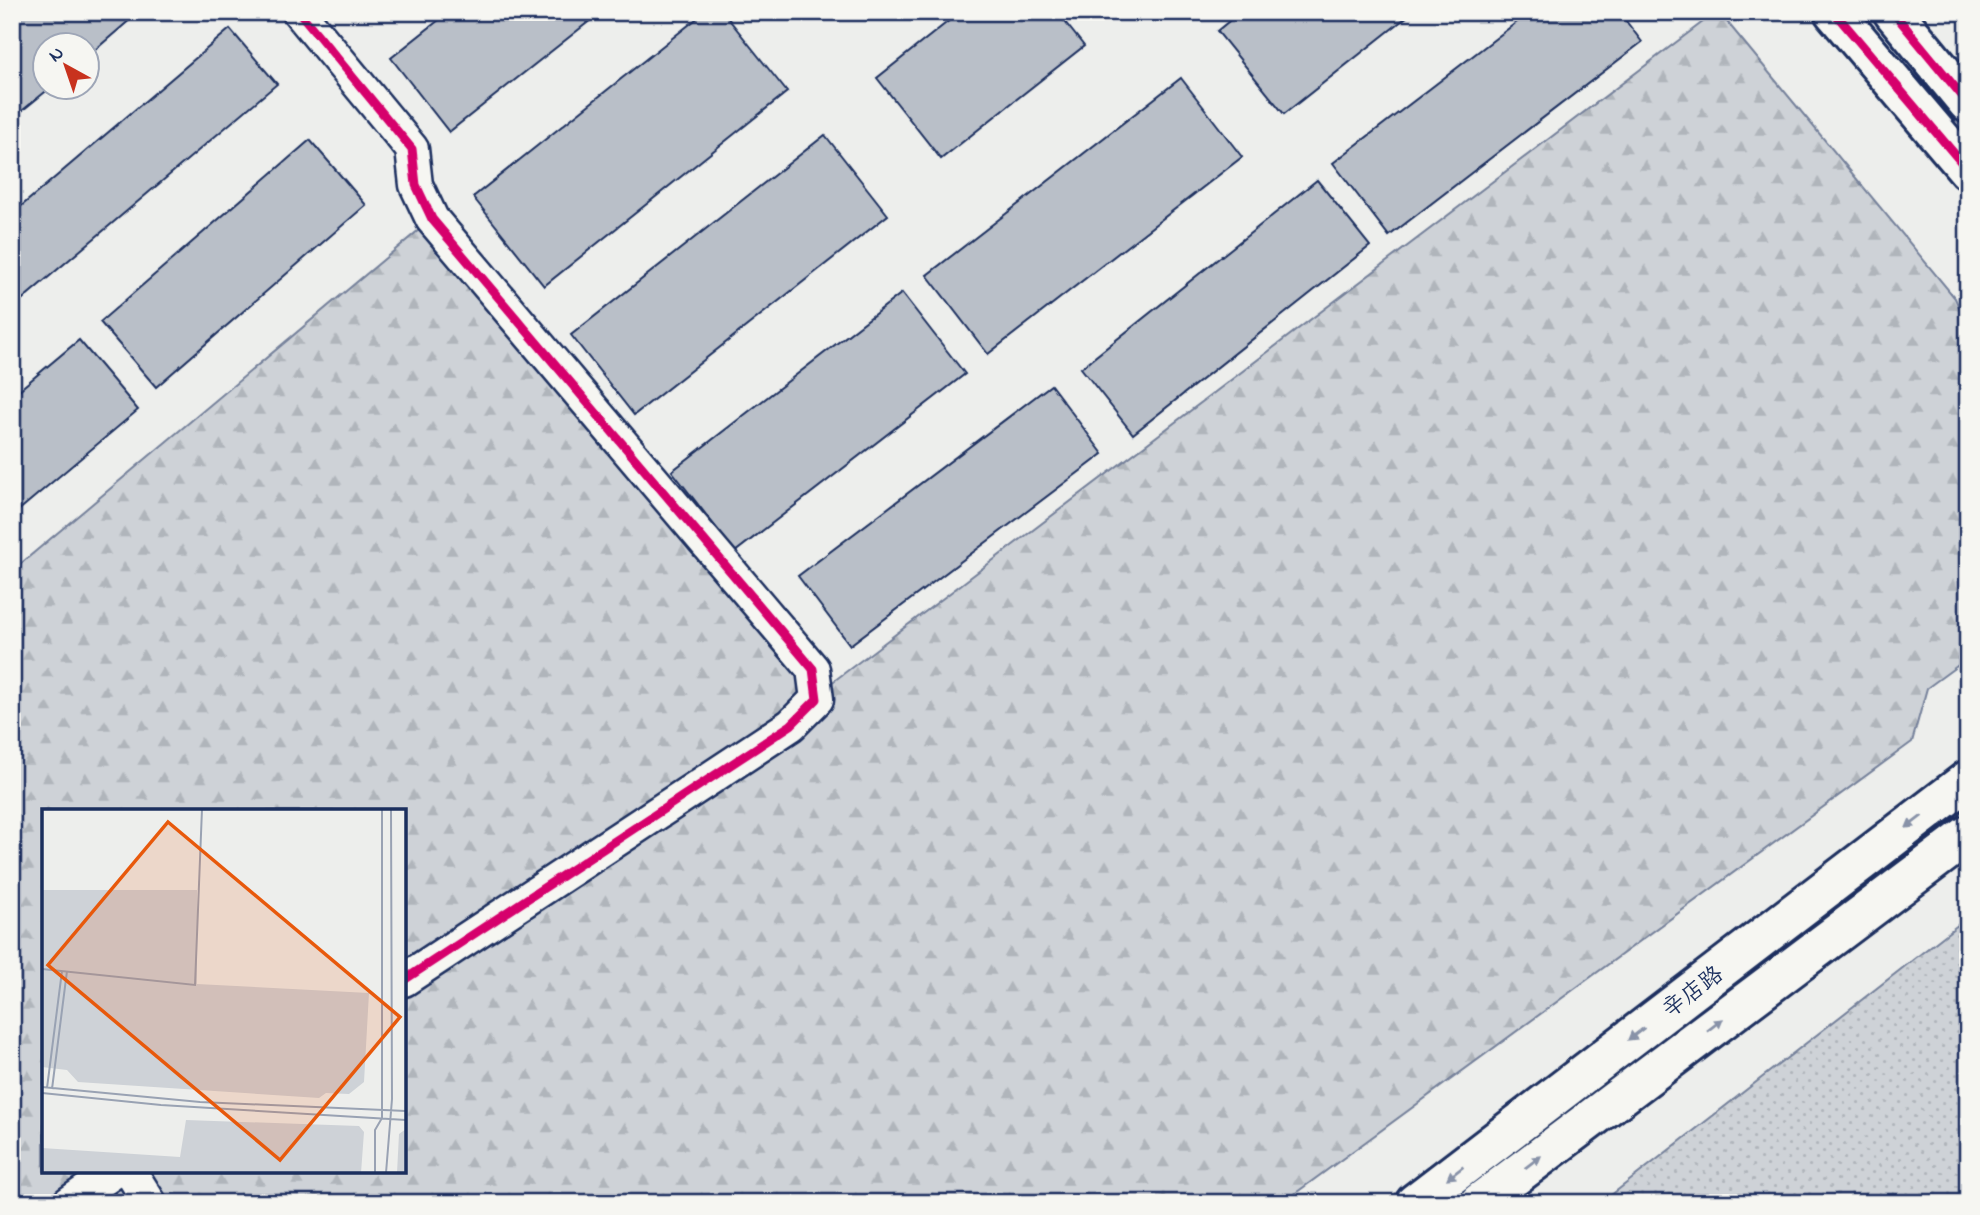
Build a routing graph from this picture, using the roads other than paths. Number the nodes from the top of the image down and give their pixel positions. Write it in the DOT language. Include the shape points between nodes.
graph roads {
  1 [pos="299,12"];
  2 [pos="1834,12"];
  3 [pos="1893,12"];
  4 [pos="1968,103"];
  5 [pos="1968,170"];
  6 [pos="1968,780"];
  7 [pos="1968,835"];
  8 [pos="406,979"];
  9 [pos="131,1173"];
  10 [pos="106,1186"];
  11 [pos="69,1203"];
  12 [pos="150,1203"];
  13 [pos="1415,1203"];
  14 [pos="1479,1203"];
  1 -- 8 [label="street" via="412,149 415,185 432,219 813,668 817,699 790,725"];
  2 -- 5 [label="main road"];
  3 -- 4 [label="main road"];
  6 -- 13 [label="main road, 辛店路, one-way"];
  14 -- 7 [label="main road, 辛店路, one-way"];
  9 -- 12 [label="street"];
  10 -- 11 [label="street"];
}
